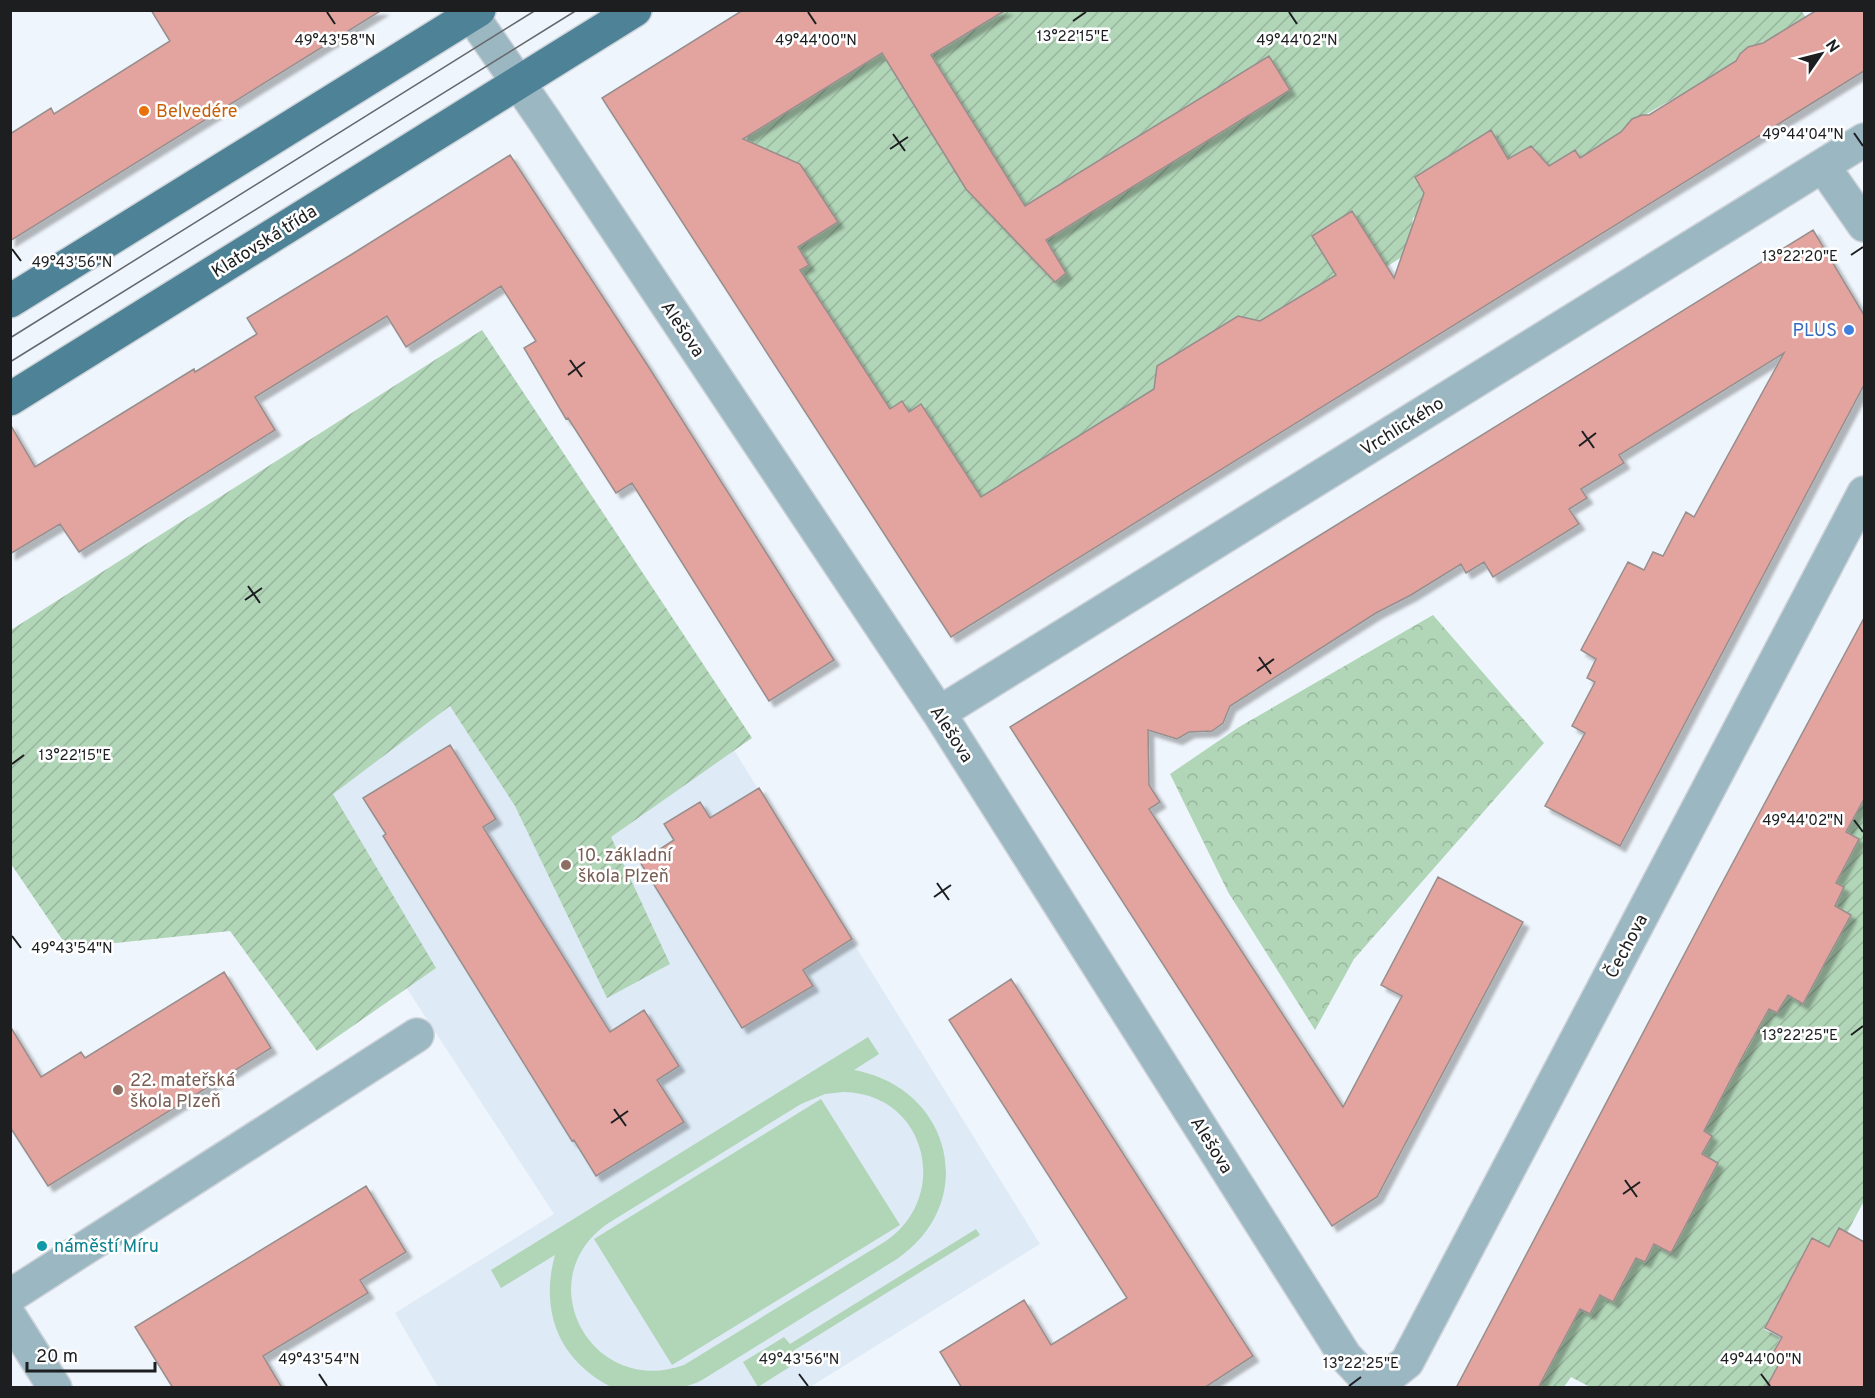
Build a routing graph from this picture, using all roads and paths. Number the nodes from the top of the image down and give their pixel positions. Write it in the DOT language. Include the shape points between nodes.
graph roads {
  1 [pos="635,10"];
  2 [pos="473,12"];
  3 [pos="519,83"];
  4 [pos="1864,140"];
  5 [pos="1823,166"];
  6 [pos="1864,225"];
  7 [pos="10,301"];
  8 [pos="10,399"];
  9 [pos="1864,493"];
  10 [pos="939,713"];
  11 [pos="417,1035"];
  12 [pos="10,1296"];
  13 [pos="10,1317"];
  14 [pos="1377,1387"];
  15 [pos="55,1388"];
  1 -- 3 [label="main road, Klatovská třída"];
  2 -- 3 [label="street"];
  2 -- 7 [label="main road"];
  3 -- 8 [label="main road, Klatovská třída"];
  3 -- 10 [label="street, Alešova"];
  4 -- 5 [label="street, Vrchlického"];
  5 -- 6 [label="street"];
  5 -- 10 [label="street, Vrchlického"];
  9 -- 14 [label="street, Čechova" via="1407,1362"];
  10 -- 14 [label="street, Alešova" via="1345,1356"];
  11 -- 12 [label="street"];
  13 -- 15 [label="street"];
}
